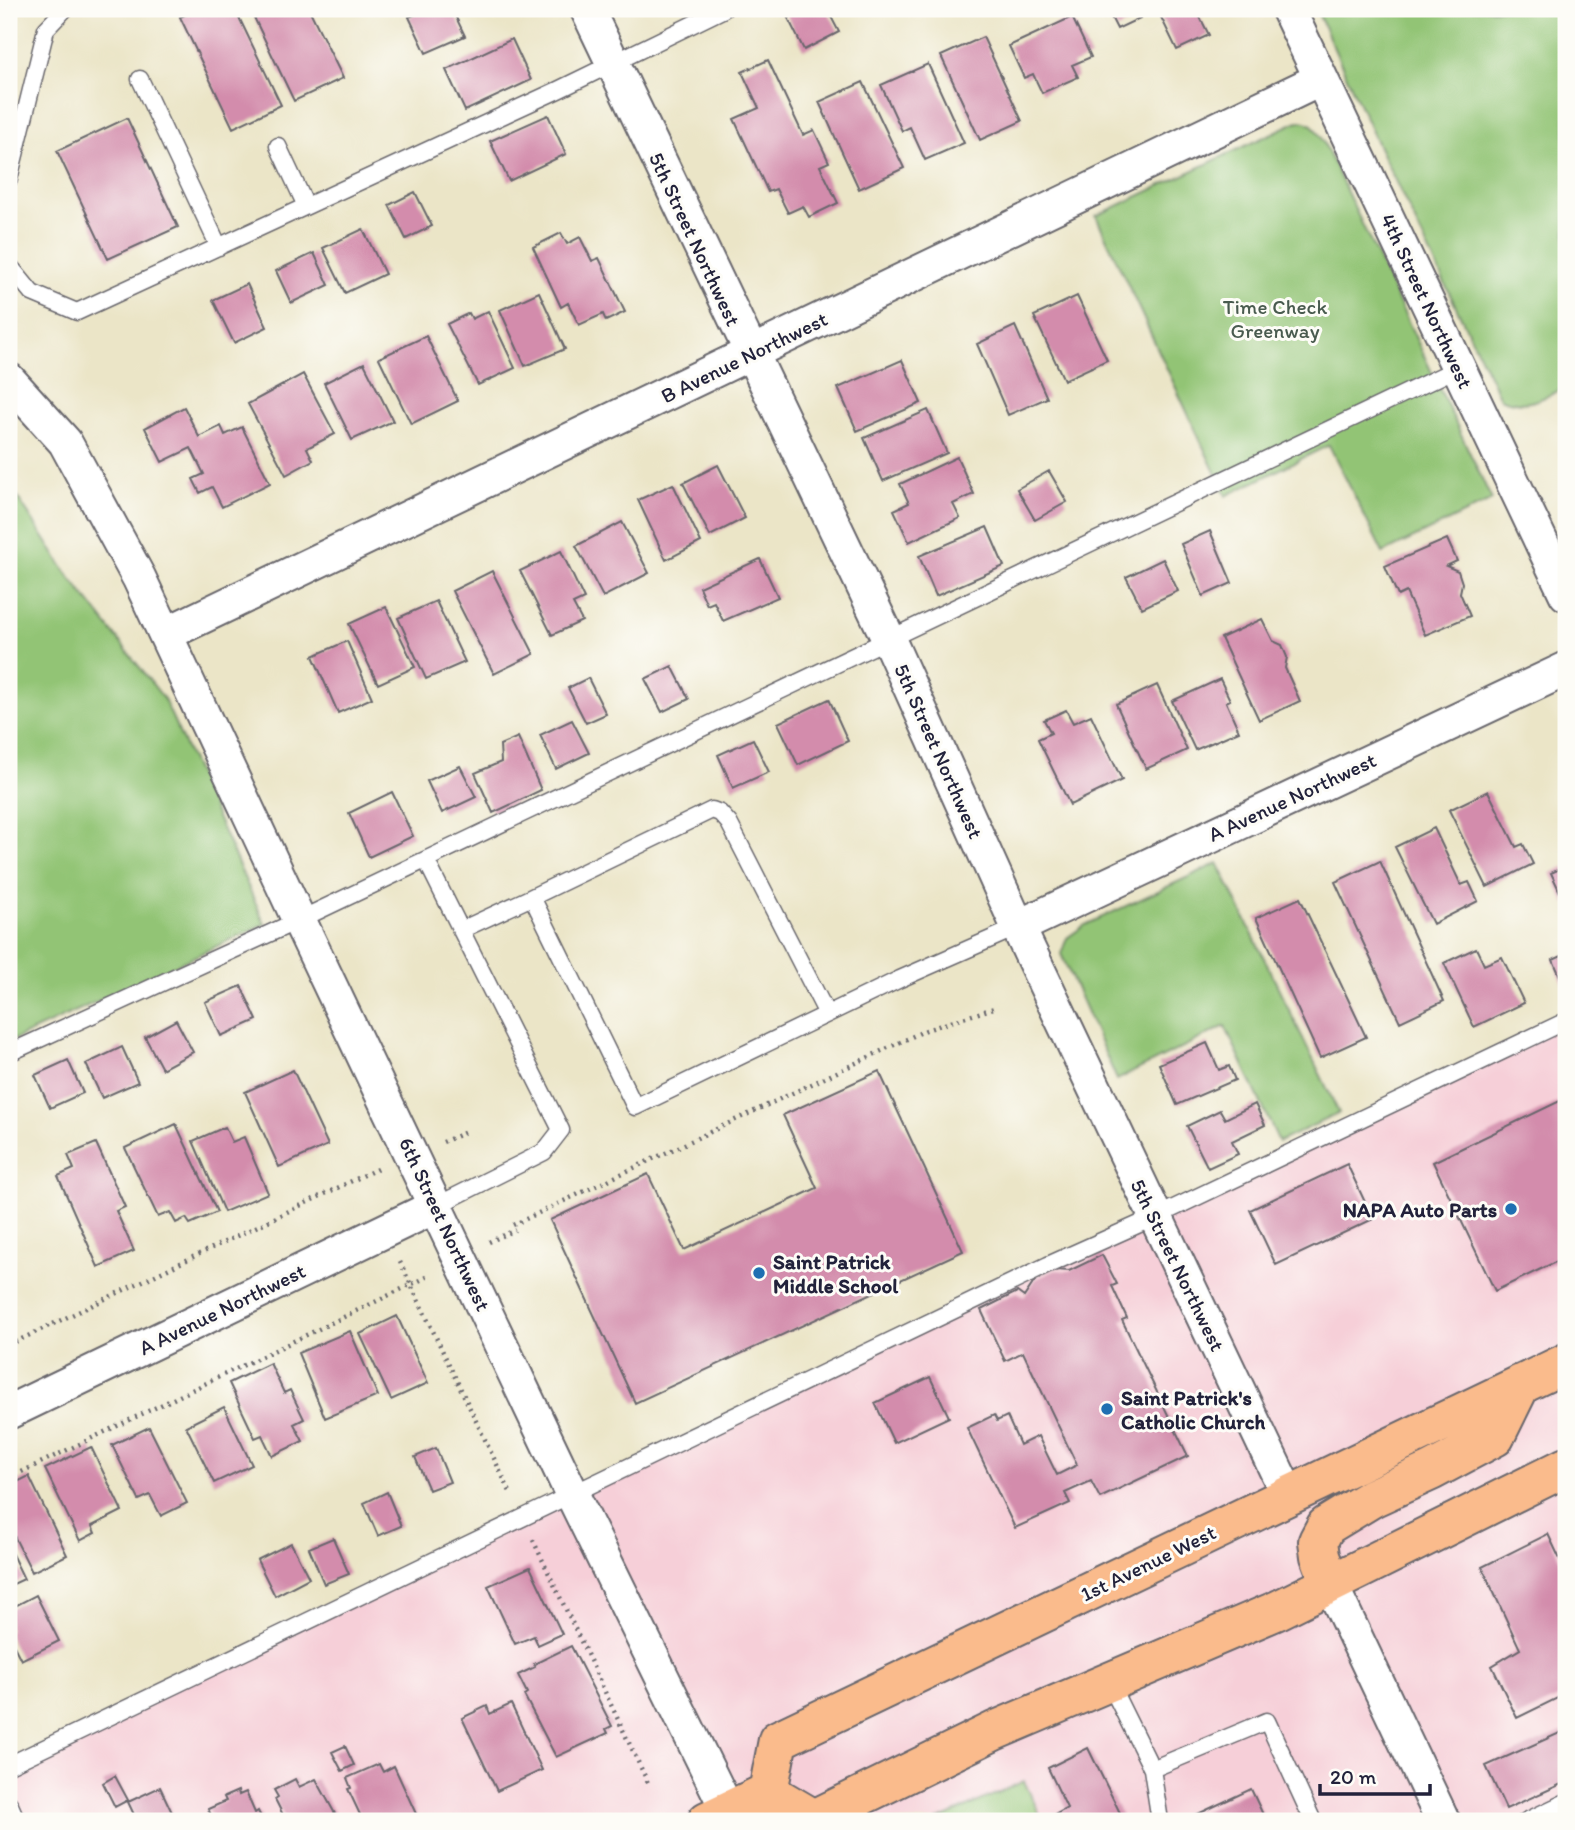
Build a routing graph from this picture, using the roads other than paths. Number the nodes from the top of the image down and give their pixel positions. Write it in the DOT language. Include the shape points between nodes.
graph roads {
  1 [pos="65,9"];
  2 [pos="587,9"];
  3 [pos="724,9"];
  4 [pos="1288,9"];
  5 [pos="612,63"];
  6 [pos="140,79"];
  7 [pos="1321,79"];
  8 [pos="278,146"];
  9 [pos="9,179"];
  10 [pos="306,206"];
  11 [pos="219,247"];
  12 [pos="9,265"];
  13 [pos="750,355"];
  14 [pos="1458,368"];
  15 [pos="9,380"];
  16 [pos="1566,594"];
  17 [pos="166,634"];
  18 [pos="888,638"];
  19 [pos="1566,669"];
  20 [pos="426,860"];
  21 [pos="532,897"];
  22 [pos="299,920"];
  23 [pos="1018,927"];
  24 [pos="461,930"];
  25 [pos="827,1014"];
  26 [pos="1566,1021"];
  27 [pos="9,1053"];
  28 [pos="436,1206"];
  29 [pos="1155,1217"];
  30 [pos="1566,1363"];
  31 [pos="1521,1384"];
  32 [pos="9,1412"];
  33 [pos="1566,1467"];
  34 [pos="572,1494"];
  35 [pos="1288,1495"];
  36 [pos="1330,1583"];
  37 [pos="1109,1682"];
  38 [pos="9,1765"];
  39 [pos="1152,1769"];
  40 [pos="768,1792"];
  41 [pos="1566,1802"];
  42 [pos="9,1803"];
  43 [pos="718,1816"];
  44 [pos="17,1821"];
  45 [pos="1160,1821"];
  46 [pos="1313,1821"];
  47 [pos="1443,1821"];
  48 [pos="1526,1821"];
  1 -- 9 [label="lane" via="46,29"];
  2 -- 5 [label="street, 5th Street Northwest"];
  3 -- 5 [label="lane"];
  4 -- 7 [label="street, 4th Street Northwest"];
  5 -- 10 [label="lane"];
  5 -- 13 [label="street, 5th Street Northwest"];
  6 -- 11 [label="lane"];
  7 -- 13 [label="street, B Avenue Northwest"];
  7 -- 14 [label="street, 4th Street Northwest"];
  8 -- 10 [label="lane"];
  10 -- 11 [label="lane"];
  11 -- 12 [label="lane" via="77,312 32,293"];
  13 -- 17 [label="street, B Avenue Northwest"];
  13 -- 18 [label="street, 5th Street Northwest"];
  14 -- 16 [label="street, 4th Street Northwest"];
  14 -- 18 [label="lane"];
  15 -- 17 [label="street, 6th Street Northwest" via="65,442"];
  17 -- 22 [label="street, 6th Street Northwest"];
  18 -- 20 [label="lane"];
  18 -- 23 [label="street, 5th Street Northwest"];
  19 -- 23 [label="street, A Avenue Northwest"];
  20 -- 22 [label="lane"];
  20 -- 24 [label="lane"];
  21 -- 24 [label="lane"];
  21 -- 25 [label="lane" via="712,810 720,813"];
  21 -- 25 [label="lane" via="635,1107"];
  22 -- 27 [label="lane"];
  22 -- 28 [label="street, 6th Street Northwest"];
  23 -- 25 [label="lane"];
  23 -- 29 [label="street, 5th Street Northwest"];
  24 -- 28 [label="lane" via="561,1130 544,1152"];
  26 -- 29 [label="lane"];
  28 -- 32 [label="street, A Avenue Northwest"];
  28 -- 34 [label="street, 6th Street Northwest"];
  29 -- 34 [label="lane"];
  29 -- 35 [label="street, 5th Street Northwest"];
  30 -- 31 [label="main road, 1st Avenue West"];
  31 -- 35 [label="main road, 1st Avenue West"];
  31 -- 36 [label="main road" via="1495,1437 1326,1526 1318,1541"];
  33 -- 36 [label="main road"];
  34 -- 38 [label="lane"];
  34 -- 43 [label="street, 6th Street Northwest"];
  35 -- 40 [label="main road, 1st Avenue West" via="778,1740"];
  36 -- 37 [label="main road"];
  36 -- 47 [label="street"];
  37 -- 39 [label="lane"];
  37 -- 40 [label="main road" via="994,1731 814,1819"];
  39 -- 45 [label="lane"];
  39 -- 46 [label="lane" via="1267,1721"];
  40 -- 43 [label="main road"];
  41 -- 48 [label="lane"];
  42 -- 44 [label="lane"];
}
